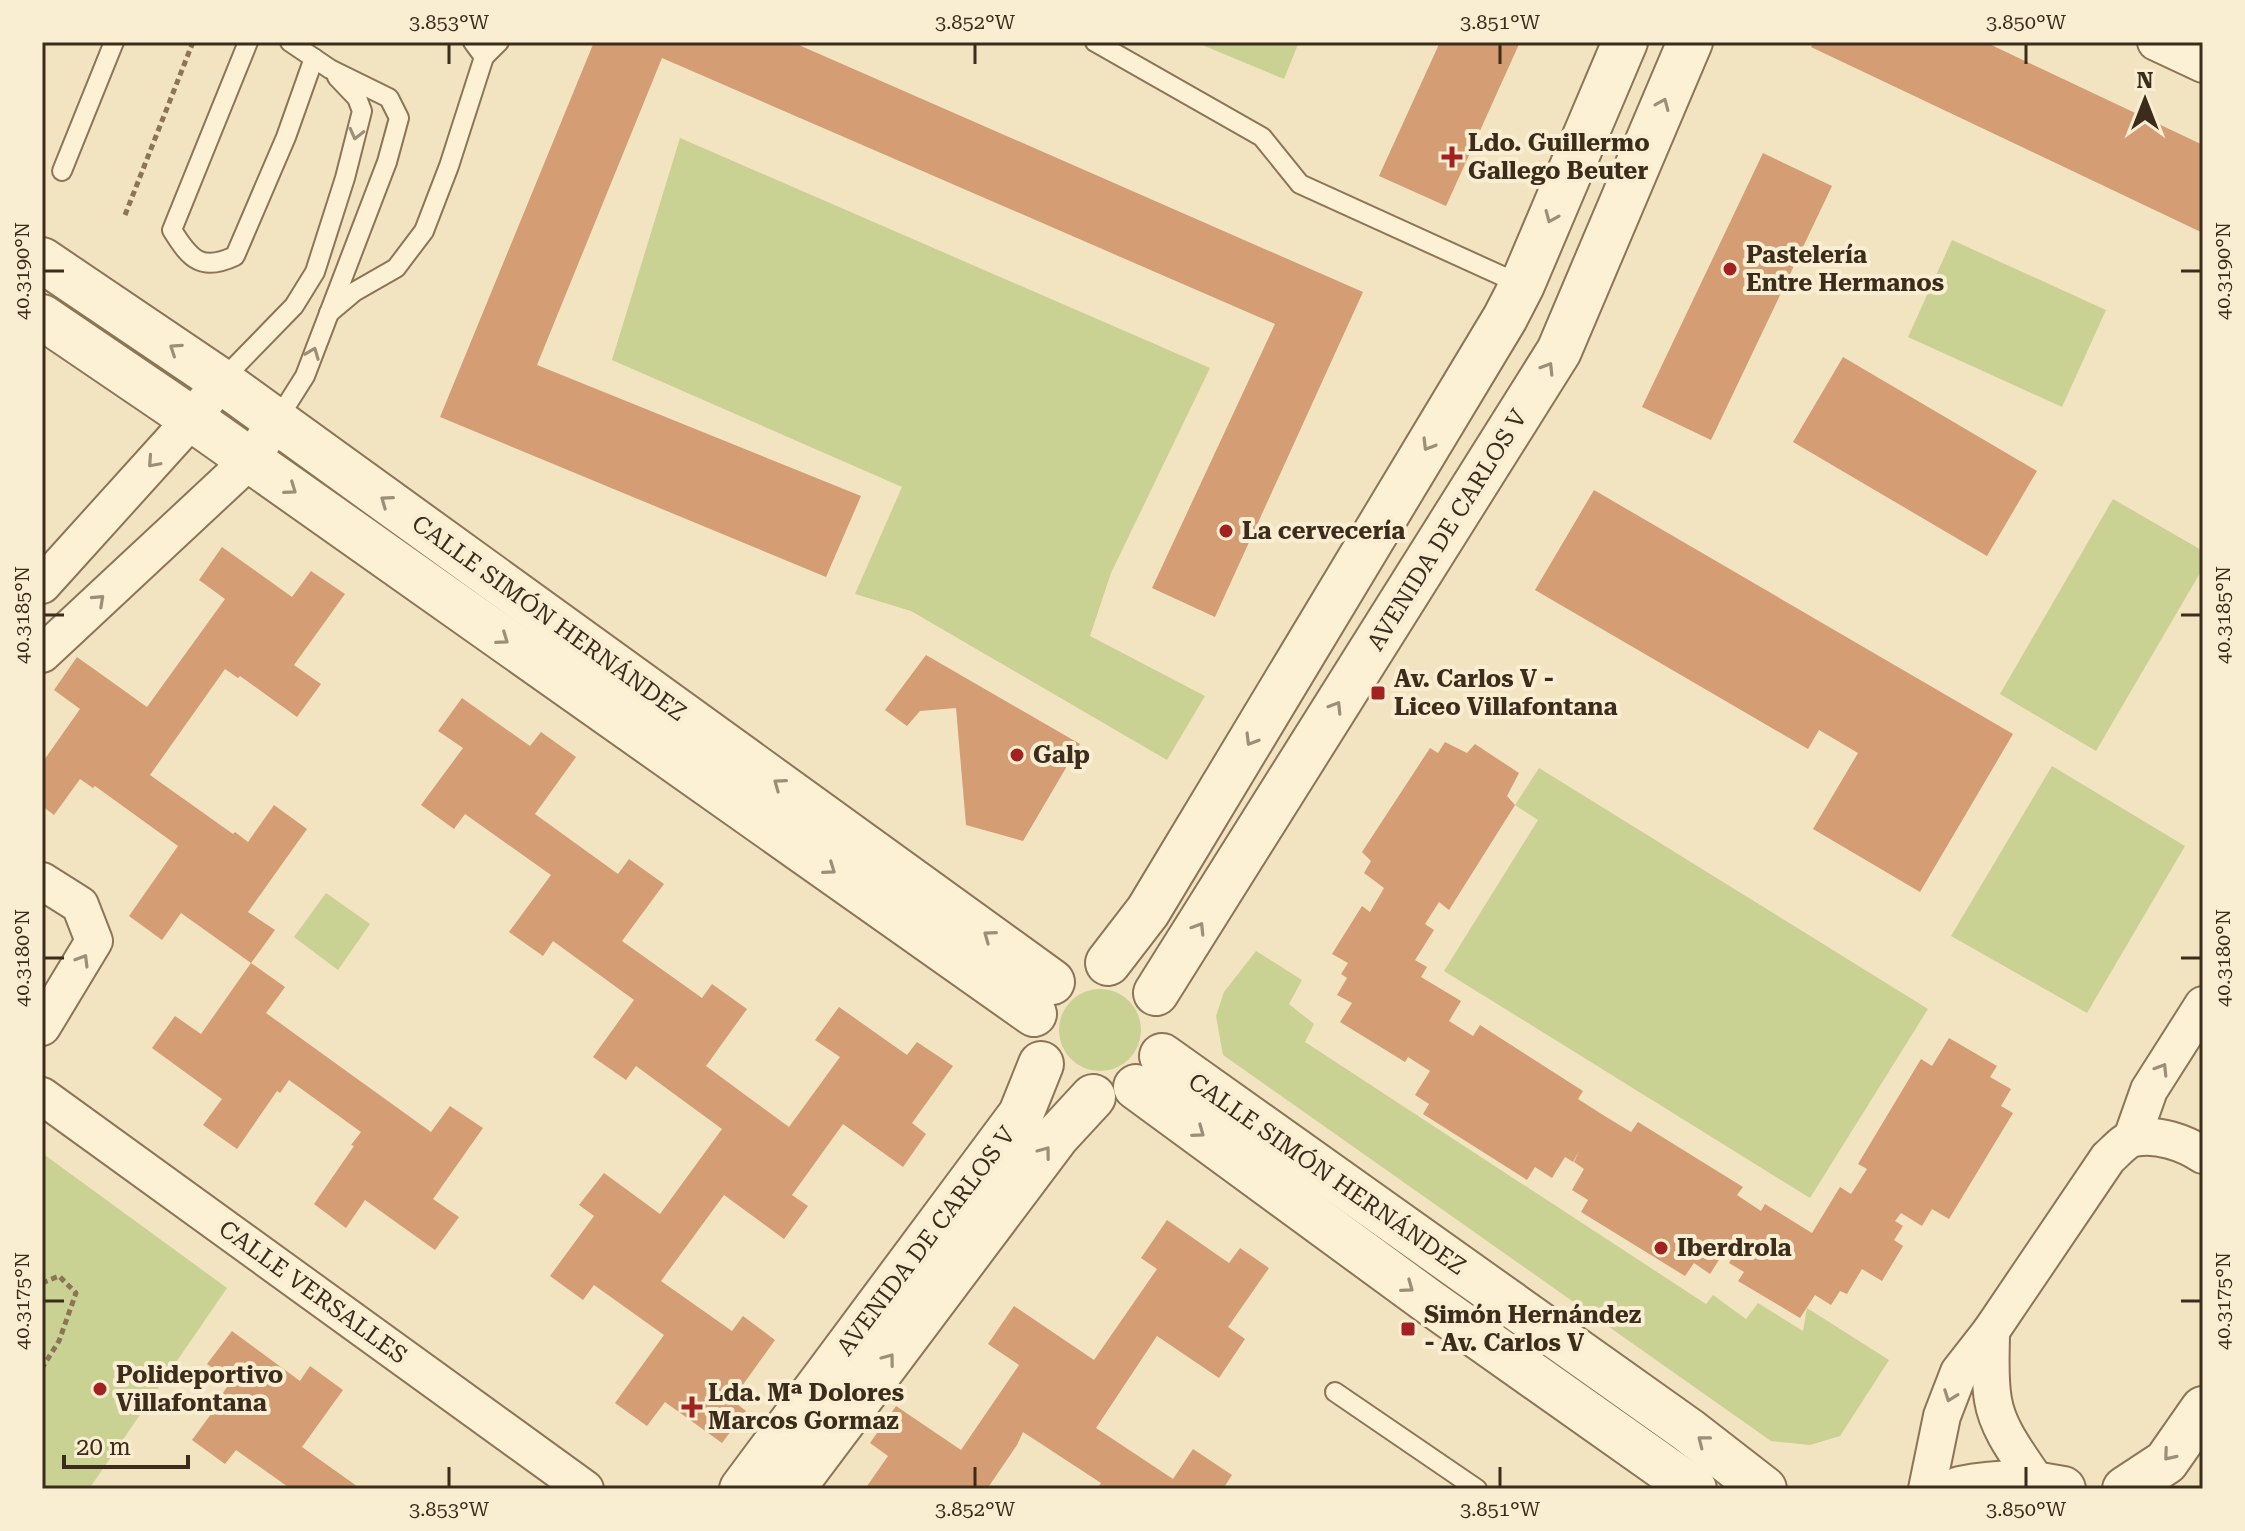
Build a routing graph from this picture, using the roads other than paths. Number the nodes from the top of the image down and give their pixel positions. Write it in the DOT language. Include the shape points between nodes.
graph roads {
  1 [pos="114,42"];
  2 [pos="248,42"];
  3 [pos="290,42"];
  4 [pos="499,42"];
  5 [pos="1095,42"];
  6 [pos="1625,42"];
  7 [pos="1690,42"];
  8 [pos="2156,42"];
  9 [pos="478,50"];
  10 [pos="322,64"];
  11 [pos="2203,64"];
  12 [pos="62,171"];
  13 [pos="42,260"];
  14 [pos="1522,285"];
  15 [pos="327,315"];
  16 [pos="42,317"];
  17 [pos="221,381"];
  18 [pos="192,419"];
  19 [pos="276,422"];
  20 [pos="250,460"];
  21 [pos="42,585"];
  22 [pos="42,654"];
  23 [pos="42,881"];
  24 [pos="1108,963"];
  25 [pos="1156,993"];
  26 [pos="1043,998"];
  27 [pos="2203,1005"];
  28 [pos="42,1027"];
  29 [pos="1041,1064"];
  30 [pos="1149,1072"];
  31 [pos="42,1096"];
  32 [pos="1093,1097"];
  33 [pos="2132,1138"];
  34 [pos="2203,1155"];
  35 [pos="1991,1331"];
  36 [pos="1335,1392"];
  37 [pos="2203,1409"];
  38 [pos="2050,1486"];
  39 [pos="585,1489"];
  40 [pos="742,1489"];
  41 [pos="792,1489"];
  42 [pos="1477,1489"];
  43 [pos="1694,1489"];
  44 [pos="1764,1489"];
  45 [pos="1927,1489"];
  46 [pos="1960,1489"];
  47 [pos="2125,1489"];
  1 -- 12 [label="lane"];
  2 -- 10 [label="lane" via="172,230 199,263 219,264 235,256"];
  3 -- 10 [label="lane"];
  4 -- 9 [label="lane"];
  5 -- 14 [label="lane" via="1262,137 1300,184"];
  6 -- 14 [label="street, one-way"];
  25 -- 7 [label="street, AVENIDA DE CARLOS V, one-way" via="1559,351"];
  8 -- 11 [label="street"];
  9 -- 15 [label="lane" via="449,166 424,231 396,268"];
  10 -- 15 [label="lane" via="389,98 399,118"];
  10 -- 17 [label="lane, one-way" via="357,98 362,111 345,178 315,272 294,306"];
  17 -- 13 [label="street, CALLE SIMÓN HERNÁNDEZ, one-way"];
  14 -- 24 [label="street, one-way" via="1148,911"];
  19 -- 15 [label="lane, one-way" via="305,376"];
  16 -- 18 [label="street, CALLE SIMÓN HERNÁNDEZ"];
  17 -- 18 [label="street"];
  17 -- 19 [label="street, CALLE SIMÓN HERNÁNDEZ"];
  18 -- 20 [label="street, CALLE SIMÓN HERNÁNDEZ"];
  18 -- 21 [label="street, one-way"];
  19 -- 20 [label="street"];
  26 -- 19 [label="street, CALLE SIMÓN HERNÁNDEZ, one-way"];
  22 -- 20 [label="street, one-way"];
  20 -- 26 [label="street, CALLE SIMÓN HERNÁNDEZ, one-way"];
  28 -- 23 [label="street, one-way" via="94,941 80,905"];
  24 -- 25 [label="street" via="1136,973"];
  24 -- 26 [label="street" via="1069,970"];
  25 -- 30 [label="street" via="1167,1035"];
  26 -- 29 [label="street" via="1033,1040"];
  33 -- 27 [label="street, one-way" via="2149,1090"];
  29 -- 32 [label="street" via="1063,1086"];
  29 -- 40 [label="street, AVENIDA DE CARLOS V" via="1021,1114"];
  30 -- 32 [label="street" via="1115,1095"];
  30 -- 43 [label="street, CALLE SIMÓN HERNÁNDEZ, one-way" via="1428,1301"];
  44 -- 30 [label="street, CALLE SIMÓN HERNÁNDEZ, one-way" via="1688,1430"];
  31 -- 39 [label="street, CALLE VERSALLES"];
  41 -- 32 [label="street, AVENIDA DE CARLOS V, one-way" via="1057,1136"];
  33 -- 34 [label="street" via="2161,1138"];
  33 -- 35 [label="street" via="2108,1158"];
  35 -- 38 [label="street" via="1996,1414"];
  35 -- 45 [label="street, one-way" via="1959,1372 1942,1416"];
  36 -- 42 [label="lane"];
  37 -- 47 [label="street, one-way" via="2166,1462"];
  38 -- 46 [label="street" via="1999,1482"];
}
